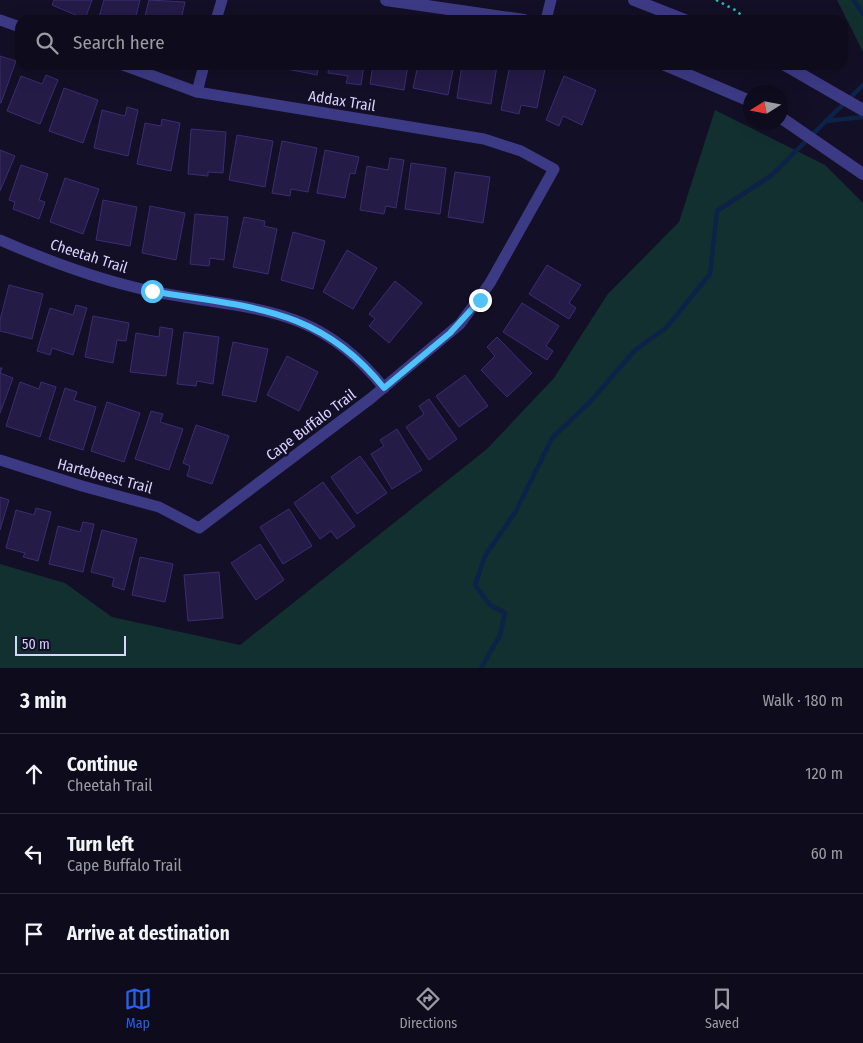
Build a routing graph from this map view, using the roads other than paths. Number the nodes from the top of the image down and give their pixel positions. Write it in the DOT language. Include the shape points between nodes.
graph roads {
  1 [pos="222,0"];
  2 [pos="386,0"];
  3 [pos="552,0"];
  4 [pos="634,0"];
  5 [pos="218,15"];
  6 [pos="490,15"];
  7 [pos="548,15"];
  8 [pos="672,15"];
  9 [pos="0,20"];
  10 [pos="15,25"];
  11 [pos="137,70"];
  12 [pos="203,70"];
  13 [pos="677,70"];
  14 [pos="794,70"];
  15 [pos="197,92"];
  16 [pos="743,97"];
  17 [pos="863,110"];
  18 [pos="788,122"];
  19 [pos="554,169"];
  20 [pos="863,174"];
  21 [pos="0,240"];
  22 [pos="384,388"];
  23 [pos="0,460"];
  24 [pos="199,528"];
  1 -- 5 [label="street"];
  2 -- 6 [label="street"];
  3 -- 7 [label="street"];
  4 -- 8 [label="street"];
  9 -- 10 [label="street"];
  11 -- 15 [label="street, Addax Trail"];
  12 -- 15 [label="street"];
  13 -- 16 [label="street"];
  14 -- 17 [label="street"];
  15 -- 19 [label="street, Addax Trail" via="484,139 521,151"];
  18 -- 20 [label="street"];
  19 -- 22 [label="street, Cape Buffalo Trail" via="472,310 450,333"];
  21 -- 22 [label="street, Cheetah Trail" via="127,285 262,309 294,319 340,344"];
  22 -- 24 [label="street, Cape Buffalo Trail"];
  23 -- 24 [label="street, Hartebeest Trail" via="159,506"];
}
